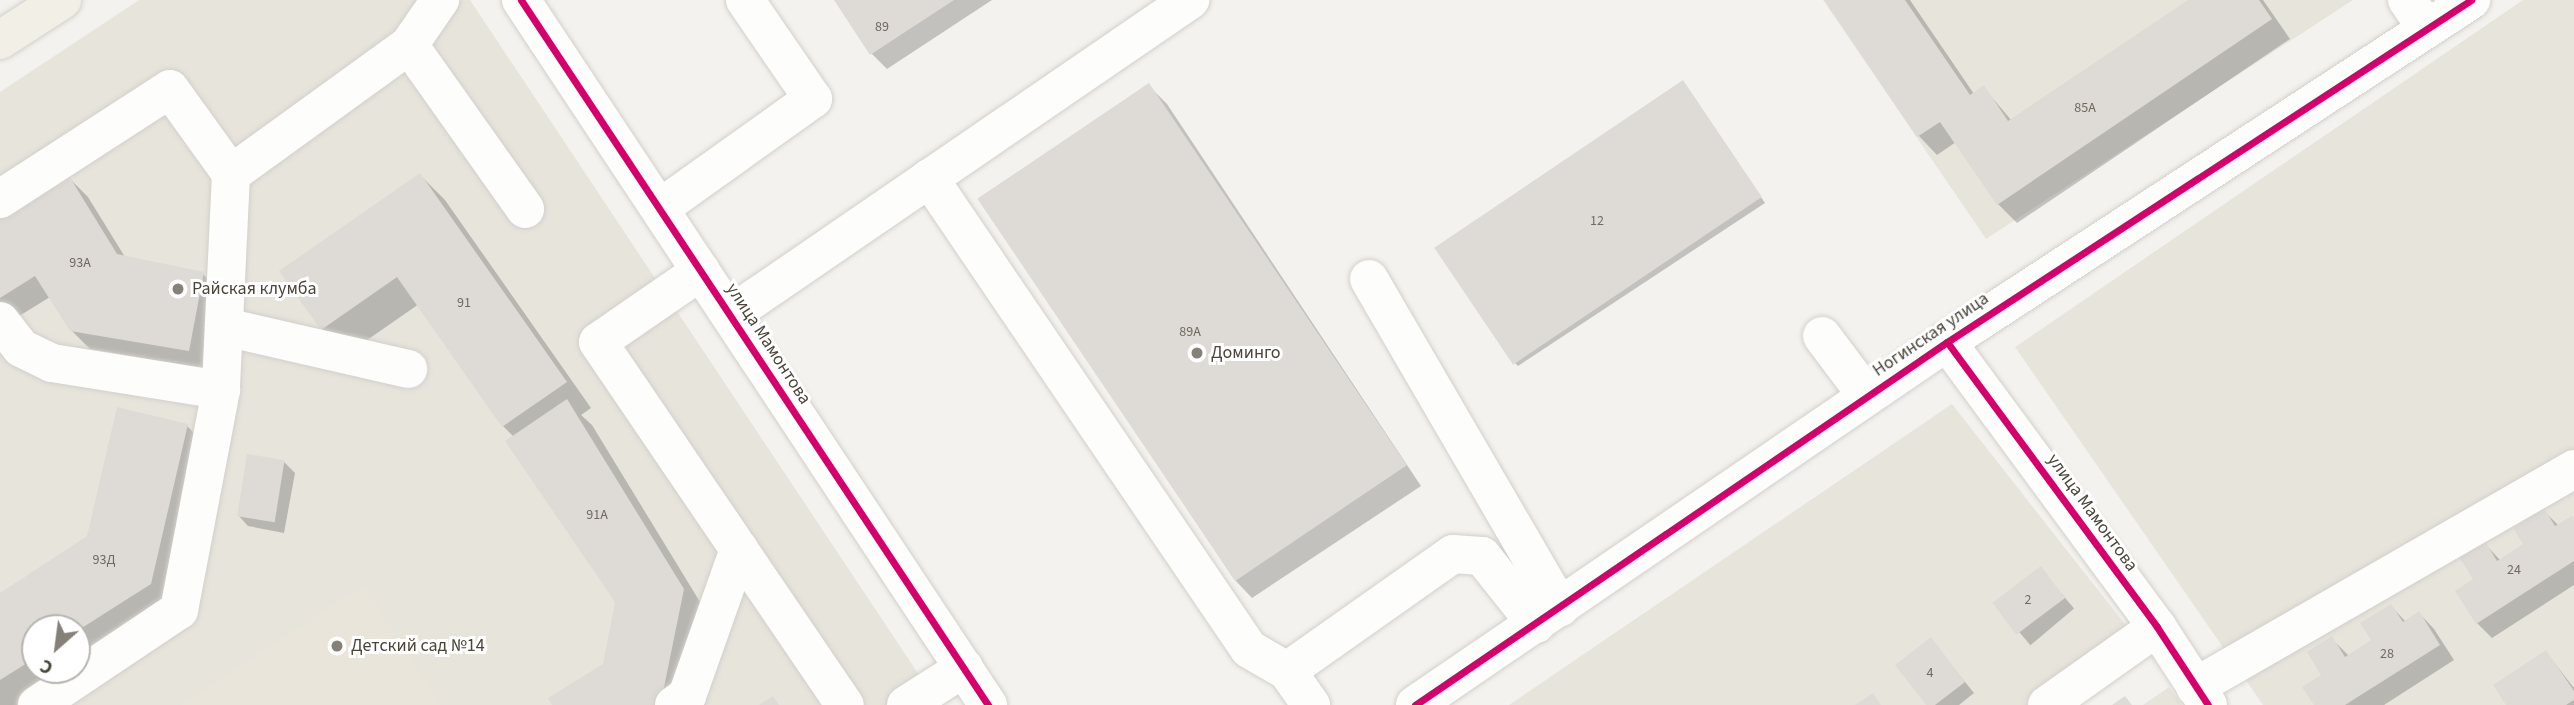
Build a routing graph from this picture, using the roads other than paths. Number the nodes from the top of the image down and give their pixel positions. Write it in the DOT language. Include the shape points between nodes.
graph roads {
  1 [pos="62,0"];
  2 [pos="440,0"];
  3 [pos="521,0"];
  4 [pos="745,0"];
  5 [pos="1190,0"];
  6 [pos="2471,0"];
  7 [pos="2417,15"];
  8 [pos="0,40"];
  9 [pos="409,45"];
  10 [pos="231,174"];
  11 [pos="929,178"];
  12 [pos="0,199"];
  13 [pos="660,208"];
  14 [pos="526,209"];
  15 [pos="701,271"];
  16 [pos="1369,279"];
  17 [pos="730,315"];
  18 [pos="0,321"];
  19 [pos="225,327"];
  20 [pos="1822,336"];
  21 [pos="1947,342"];
  22 [pos="408,369"];
  23 [pos="221,390"];
  24 [pos="1867,396"];
  25 [pos="2574,469"];
  26 [pos="738,549"];
  27 [pos="1548,616"];
  28 [pos="2157,627"];
  29 [pos="964,668"];
  30 [pos="1287,671"];
  31 [pos="2202,696"];
  32 [pos="37,705"];
  33 [pos="674,705"];
  34 [pos="845,705"];
  35 [pos="906,705"];
  36 [pos="988,705"];
  37 [pos="1311,705"];
  38 [pos="1415,705"];
  39 [pos="2047,705"];
  1 -- 8 [label="main road"];
  2 -- 9 [label="street"];
  3 -- 13 [label="street, улица Мамонтова"];
  4 -- 13 [label="street" via="813,99"];
  5 -- 11 [label="street"];
  6 -- 7 [label="street, Ногинская улица"];
  7 -- 21 [label="street, Ногинская улица"];
  9 -- 10 [label="street"];
  9 -- 14 [label="street"];
  10 -- 12 [label="street" via="170,89"];
  10 -- 19 [label="street"];
  11 -- 17 [label="street"];
  11 -- 30 [label="street" via="1249,649"];
  13 -- 15 [label="street, улица Мамонтова"];
  15 -- 17 [label="street, улица Мамонтова"];
  15 -- 26 [label="street" via="598,342"];
  16 -- 27 [label="street"];
  17 -- 29 [label="street, улица Мамонтова"];
  18 -- 23 [label="street" via="21,348 52,363"];
  19 -- 22 [label="street"];
  19 -- 23 [label="street"];
  20 -- 24 [label="street"];
  21 -- 24 [label="street, Ногинская улица"];
  21 -- 28 [label="street, улица Мамонтова"];
  23 -- 32 [label="street" via="180,610"];
  24 -- 27 [label="street, Ногинская улица"];
  25 -- 31 [label="street"];
  26 -- 33 [label="street" via="687,696"];
  26 -- 34 [label="street"];
  27 -- 30 [label="street" via="1482,556 1453,554"];
  27 -- 38 [label="street, Ногинская улица"];
  28 -- 31 [label="street, улица Мамонтова"];
  28 -- 39 [label="street"];
  29 -- 35 [label="street"];
  29 -- 36 [label="street, улица Мамонтова"];
  30 -- 37 [label="street"];
}
